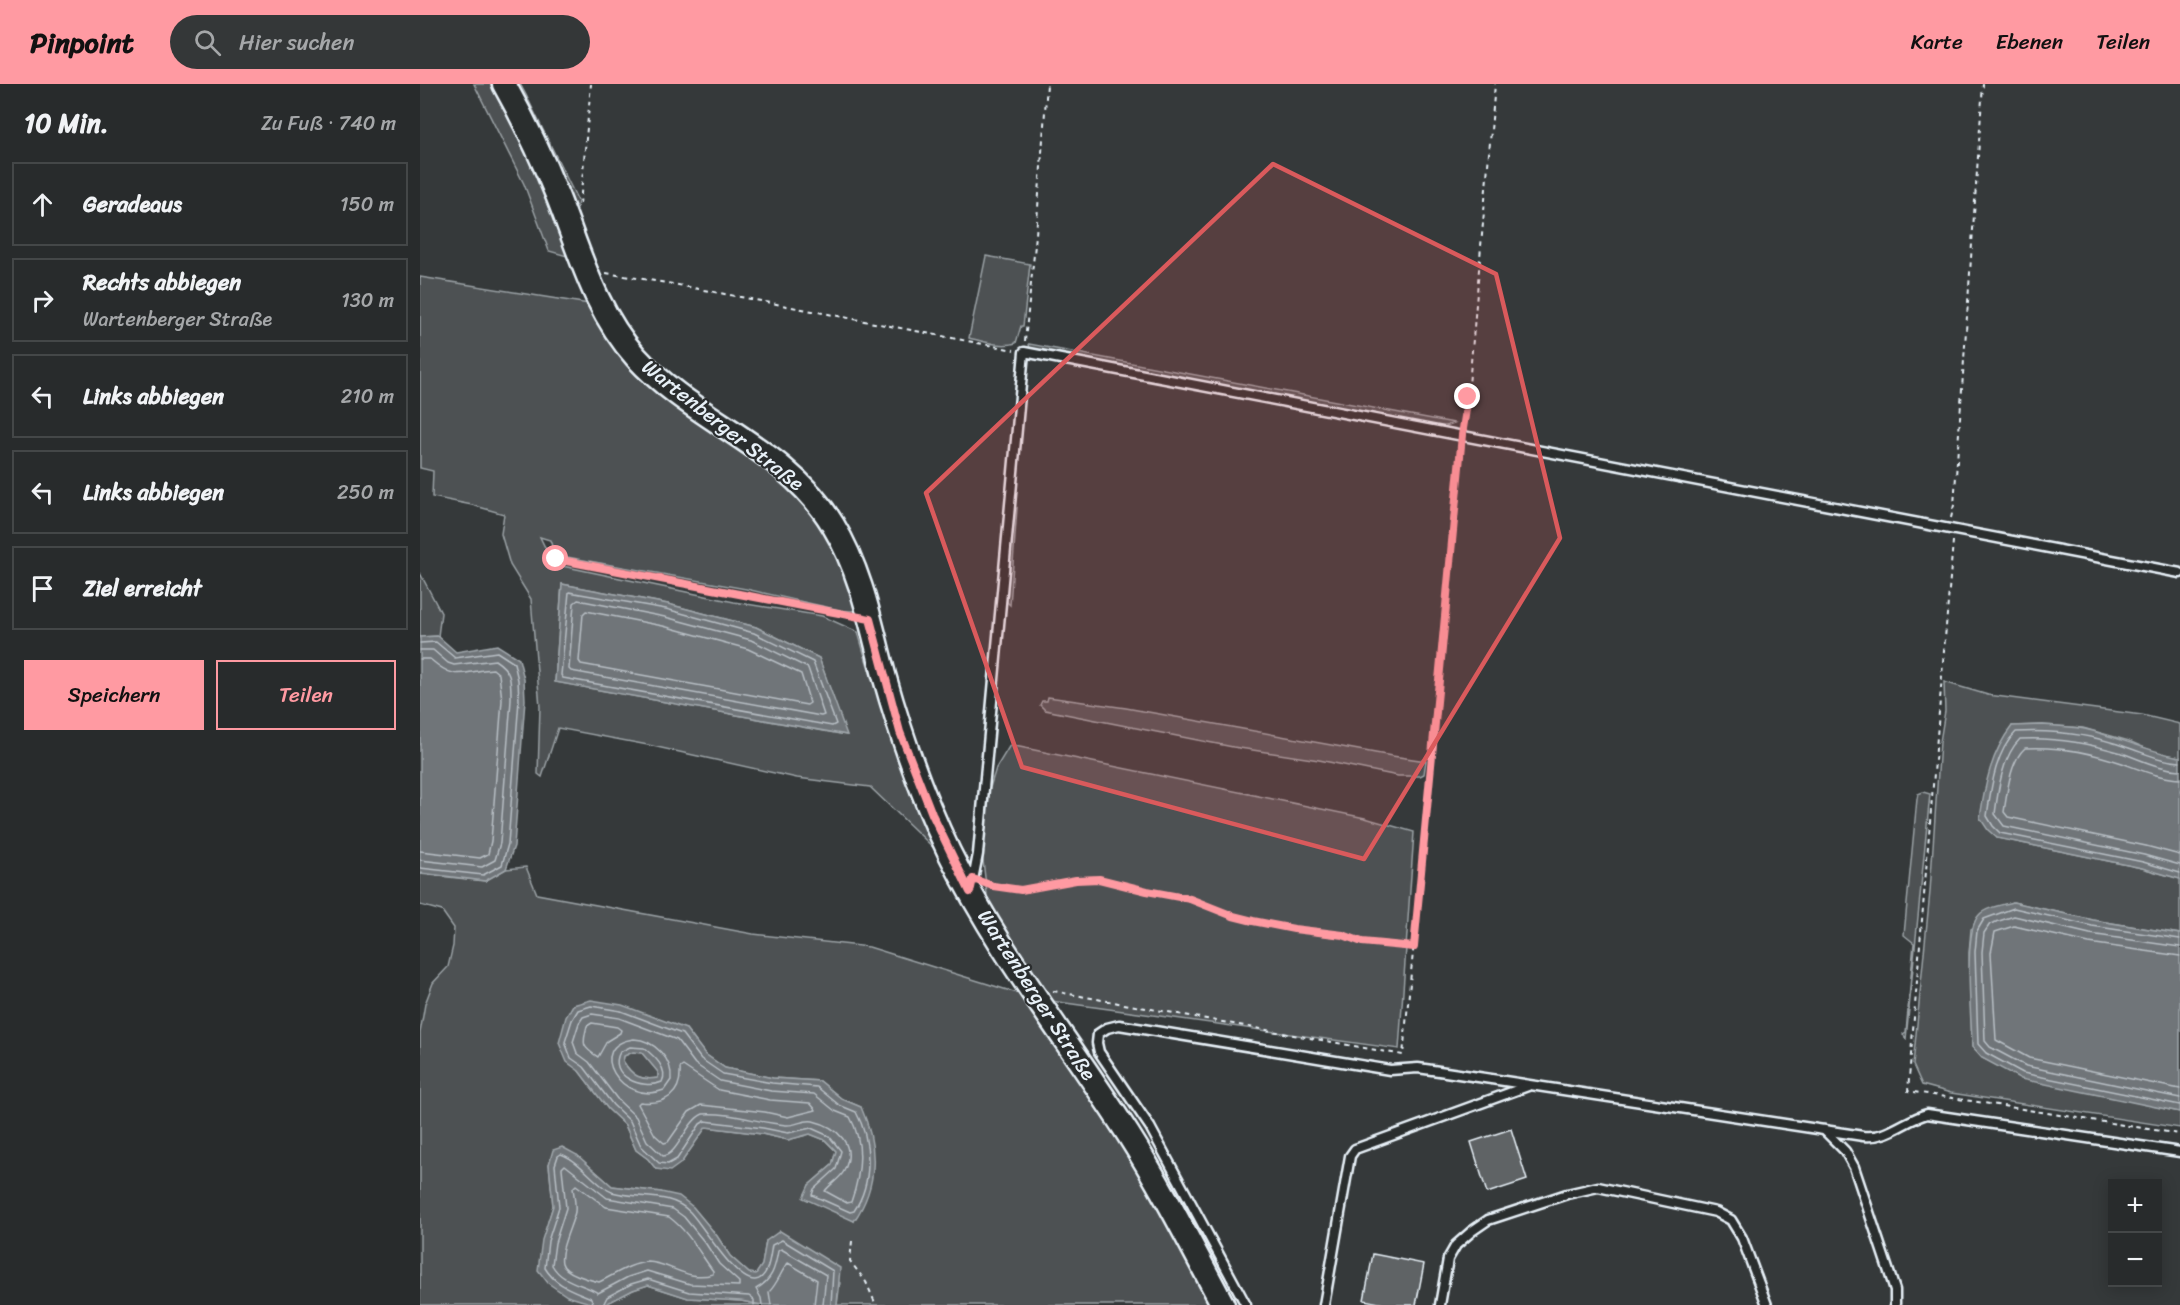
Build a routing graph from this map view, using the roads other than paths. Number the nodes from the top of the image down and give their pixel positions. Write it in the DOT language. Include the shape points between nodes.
graph roads {
  1 [pos="504,84"];
  2 [pos="2180,573"];
  3 [pos="972,886"];
  4 [pos="1530,1085"];
  5 [pos="1824,1130"];
  6 [pos="2180,1152"];
  7 [pos="1223,1305"];
  8 [pos="1246,1305"];
  9 [pos="1324,1305"];
  10 [pos="1440,1305"];
  11 [pos="1767,1305"];
  12 [pos="1895,1305"];
  1 -- 3 [label="main road, Wartenberger Straße" via="547,172 584,270 620,338 655,376 783,466 819,504 846,548 870,619 900,732 932,814"];
  2 -- 3 [label="lane" via="1023,352"];
  3 -- 7 [label="main road, Wartenberger Straße" via="1028,986 1127,1132"];
  4 -- 5 [label="lane"];
  4 -- 8 [label="lane" via="1418,1068 1389,1070 1119,1025 1098,1034 1099,1052 1150,1127"];
  4 -- 9 [label="lane" via="1355,1149 1350,1156"];
  5 -- 6 [label="lane" via="1876,1138 1927,1114"];
  5 -- 12 [label="lane" via="1845,1151 1854,1167 1895,1290"];
  10 -- 11 [label="lane" via="1448,1259 1456,1245 1472,1231 1488,1220 1573,1192 1598,1188 1716,1212 1731,1220 1742,1238"];
}
